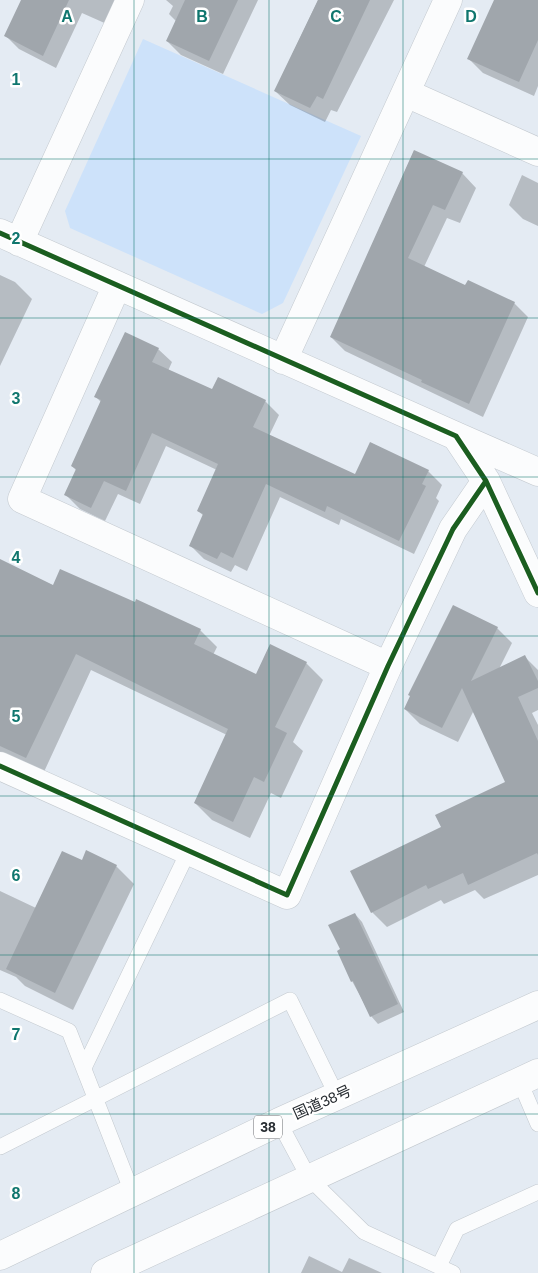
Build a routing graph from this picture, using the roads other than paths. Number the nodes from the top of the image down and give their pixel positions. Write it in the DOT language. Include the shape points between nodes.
graph roads {
  1 [pos="130,0"];
  2 [pos="448,0"];
  3 [pos="406,93"];
  4 [pos="538,152"];
  5 [pos="10,238"];
  6 [pos="117,285"];
  7 [pos="284,360"];
  8 [pos="456,436"];
  9 [pos="538,472"];
  10 [pos="486,481"];
  11 [pos="538,593"];
  12 [pos="388,666"];
  13 [pos="0,766"];
  14 [pos="189,850"];
  15 [pos="0,1000"];
  16 [pos="538,1005"];
  17 [pos="84,1068"];
  18 [pos="529,1077"];
  19 [pos="337,1096"];
  20 [pos="96,1098"];
  21 [pos="279,1122"];
  22 [pos="538,1124"];
  23 [pos="0,1147"];
  24 [pos="309,1178"];
  25 [pos="132,1192"];
  26 [pos="538,1192"];
  27 [pos="0,1256"];
  28 [pos="439,1266"];
  29 [pos="105,1273"];
  30 [pos="453,1273"];
  1 -- 5 [label="main road"];
  2 -- 3 [label="main road"];
  3 -- 4 [label="main road"];
  3 -- 7 [label="main road"];
  5 -- 6 [label="main road"];
  6 -- 7 [label="main road"];
  6 -- 12 [label="main road" via="22,500"];
  7 -- 8 [label="main road"];
  8 -- 9 [label="main road"];
  8 -- 10 [label="main road"];
  10 -- 11 [label="main road"];
  10 -- 12 [label="main road" via="453,529"];
  12 -- 14 [label="main road" via="287,895"];
  13 -- 14 [label="main road"];
  14 -- 17 [label="lane"];
  15 -- 17 [label="lane" via="69,1031"];
  16 -- 19 [label="main road, 国道38号 / 38"];
  17 -- 20 [label="lane"];
  18 -- 22 [label="lane"];
  18 -- 24 [label="main road"];
  19 -- 20 [label="lane" via="290,1000"];
  19 -- 21 [label="main road, 国道38号 / 38"];
  20 -- 23 [label="lane"];
  20 -- 25 [label="lane"];
  21 -- 24 [label="lane"];
  21 -- 25 [label="main road, 国道38号 / 38"];
  24 -- 28 [label="lane" via="364,1232"];
  24 -- 29 [label="main road"];
  25 -- 27 [label="main road, 国道38号 / 38"];
  26 -- 28 [label="lane" via="457,1229"];
  28 -- 30 [label="lane"];
}
